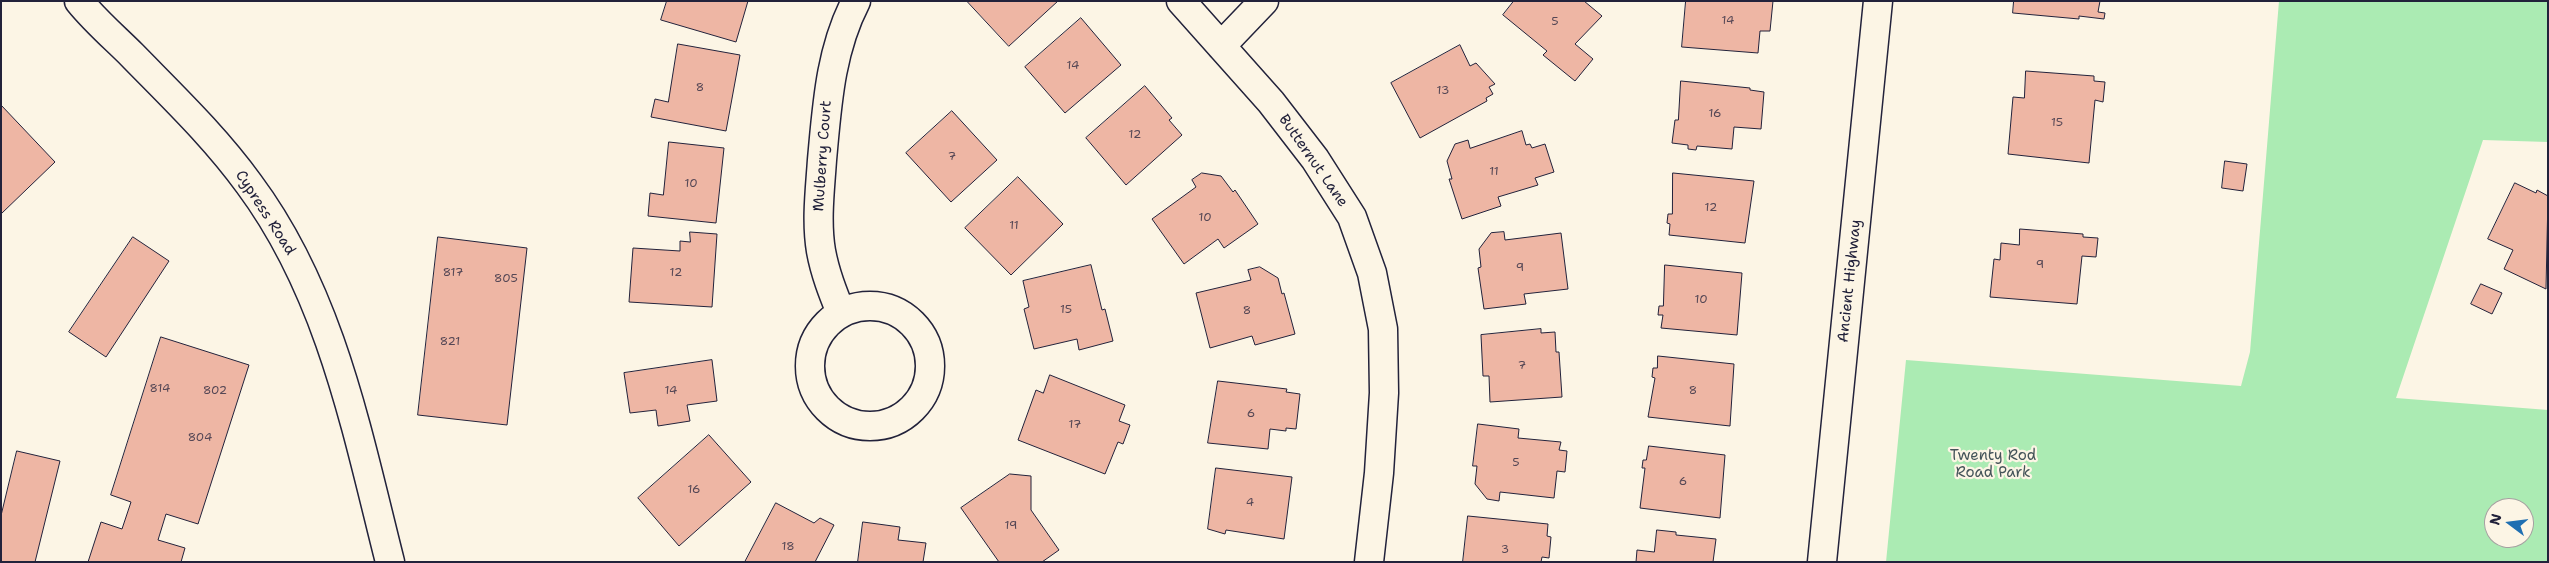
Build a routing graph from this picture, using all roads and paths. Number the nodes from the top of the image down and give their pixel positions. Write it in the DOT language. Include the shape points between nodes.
graph roads {
  1 [pos="79,1"];
  2 [pos="856,1"];
  3 [pos="1182,1"];
  4 [pos="1264,1"];
  5 [pos="1878,1"];
  6 [pos="1222,46"];
  7 [pos="841,313"];
  8 [pos="390,562"];
  9 [pos="1369,562"];
  10 [pos="1822,562"];
  1 -- 8 [label="street, Cypress Road" via="202,126 250,185 291,248 320,314 343,385"];
  2 -- 7 [label="street, Mulberry Court" via="838,45 828,88 818,212 821,250 830,287"];
  3 -- 6 [label="street, Butternut Lane"];
  4 -- 6 [label="street"];
  5 -- 10 [label="street, Ancient Highway"];
  6 -- 9 [label="street, Butternut Lane" via="1315,159 1352,217 1372,273 1383,329 1384,393"];
  7 -- 7 [label="street" via="827,324 811,356 811,374 820,399 838,418 855,425 890,423 906,415 926,389 930,356 925,340 904,315 881,307 856,307"];
}
